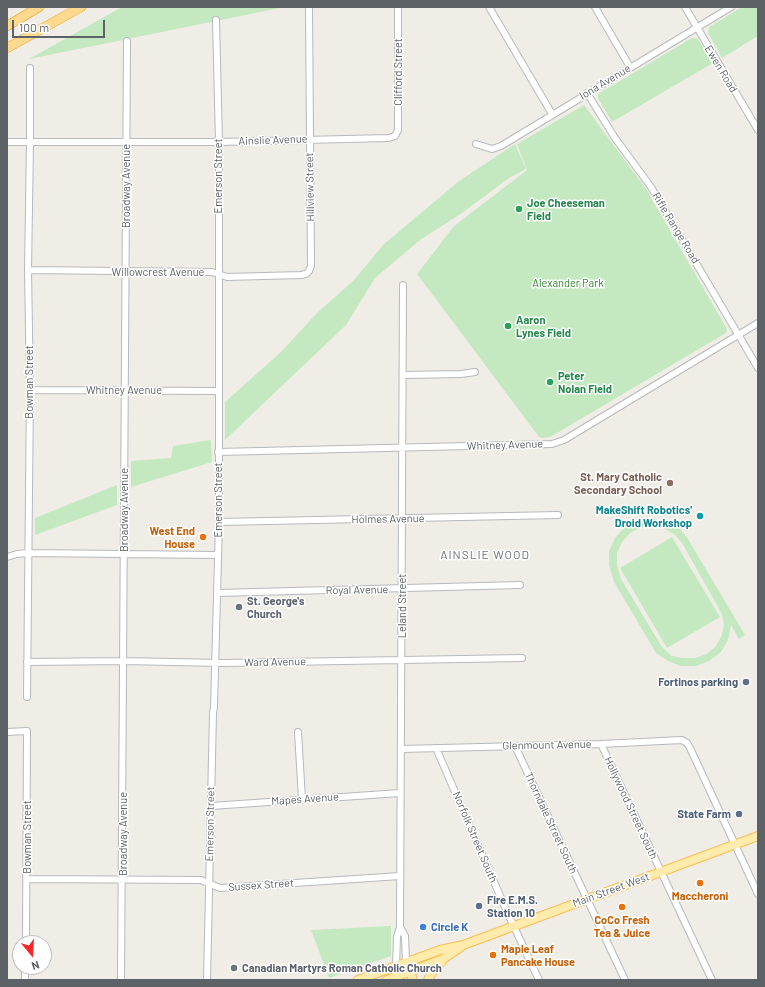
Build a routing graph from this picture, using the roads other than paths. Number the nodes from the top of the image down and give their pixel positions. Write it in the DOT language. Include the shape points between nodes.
graph roads {
  1 [pos="39,7"];
  2 [pos="81,7"];
  3 [pos="309,7"];
  4 [pos="398,7"];
  5 [pos="489,7"];
  6 [pos="595,7"];
  7 [pos="685,7"];
  8 [pos="731,7"];
  9 [pos="216,20"];
  10 [pos="7,26"];
  11 [pos="697,28"];
  12 [pos="127,41"];
  13 [pos="7,48"];
  14 [pos="630,67"];
  15 [pos="30,68"];
  16 [pos="587,93"];
  17 [pos="552,114"];
  18 [pos="758,130"];
  19 [pos="395,136"];
  20 [pos="310,139"];
  21 [pos="7,142"];
  22 [pos="30,142"];
  23 [pos="218,142"];
  24 [pos="126,143"];
  25 [pos="476,144"];
  26 [pos="28,270"];
  27 [pos="310,271"];
  28 [pos="126,272"];
  29 [pos="219,275"];
  30 [pos="404,285"];
  31 [pos="758,323"];
  32 [pos="738,334"];
  33 [pos="758,368"];
  34 [pos="475,372"];
  35 [pos="403,375"];
  36 [pos="30,390"];
  37 [pos="125,390"];
  38 [pos="218,391"];
  39 [pos="403,448"];
  40 [pos="218,452"];
  41 [pos="558,515"];
  42 [pos="402,518"];
  43 [pos="219,522"];
  44 [pos="28,553"];
  45 [pos="124,554"];
  46 [pos="218,555"];
  47 [pos="7,557"];
  48 [pos="520,585"];
  49 [pos="402,589"];
  50 [pos="217,593"];
  51 [pos="522,658"];
  52 [pos="401,660"];
  53 [pos="124,661"];
  54 [pos="27,662"];
  55 [pos="215,663"];
  56 [pos="27,697"];
  57 [pos="7,732"];
  58 [pos="298,732"];
  59 [pos="601,744"];
  60 [pos="515,746"];
  61 [pos="401,748"];
  62 [pos="436,748"];
  63 [pos="400,793"];
  64 [pos="302,799"];
  65 [pos="211,806"];
  66 [pos="758,836"];
  67 [pos="735,844"];
  68 [pos="661,872"];
  69 [pos="400,876"];
  70 [pos="27,879"];
  71 [pos="123,879"];
  72 [pos="209,883"];
  73 [pos="758,894"];
  74 [pos="587,899"];
  75 [pos="400,927"];
  76 [pos="513,927"];
  77 [pos="26,935"];
  78 [pos="463,945"];
  79 [pos="444,959"];
  80 [pos="406,962"];
  81 [pos="396,966"];
  82 [pos="410,972"];
  83 [pos="401,978"];
  84 [pos="121,980"];
  85 [pos="207,980"];
  86 [pos="358,980"];
  87 [pos="387,980"];
  88 [pos="413,980"];
  89 [pos="428,980"];
  90 [pos="539,980"];
  91 [pos="625,980"];
  92 [pos="712,980"];
  1 -- 10 [label="highway"];
  2 -- 13 [label="highway"];
  3 -- 20 [label="street, Hillview Street"];
  4 -- 19 [label="street, Clifford Street" via="398,130"];
  5 -- 17 [label="street"];
  6 -- 14 [label="street"];
  7 -- 11 [label="street, Ewen Road"];
  8 -- 11 [label="street, Iona Avenue"];
  9 -- 23 [label="street, Emerson Street"];
  11 -- 14 [label="street, Iona Avenue"];
  11 -- 18 [label="street, Ewen Road"];
  12 -- 24 [label="street, Broadway Avenue"];
  14 -- 16 [label="street, Iona Avenue"];
  15 -- 22 [label="street, Bowman Street"];
  16 -- 17 [label="street, Iona Avenue"];
  16 -- 32 [label="street, Rifle Range Road" via="615,138 651,187"];
  17 -- 25 [label="street, Iona Avenue" via="501,146 492,149"];
  19 -- 20 [label="street, Ainslie Avenue"];
  20 -- 23 [label="street, Ainslie Avenue"];
  20 -- 27 [label="street, Hillview Street"];
  21 -- 22 [label="street, Ainslie Avenue"];
  22 -- 24 [label="street, Ainslie Avenue"];
  22 -- 26 [label="street, Bowman Street"];
  23 -- 24 [label="street, Ainslie Avenue"];
  23 -- 29 [label="street, Emerson Street"];
  24 -- 28 [label="street, Broadway Avenue"];
  26 -- 28 [label="street, Willowcrest Avenue"];
  26 -- 36 [label="street, Bowman Street"];
  27 -- 29 [label="street, Willowcrest Avenue" via="294,275"];
  28 -- 29 [label="street, Willowcrest Avenue" via="211,272"];
  28 -- 37 [label="street, Broadway Avenue"];
  29 -- 38 [label="street, Emerson Street"];
  30 -- 35 [label="street, Leland Street"];
  31 -- 32 [label="street, Whitney Avenue"];
  32 -- 33 [label="street, Rifle Range Road"];
  32 -- 39 [label="street, Whitney Avenue" via="564,440 552,444"];
  34 -- 35 [label="street"];
  35 -- 39 [label="street, Leland Street"];
  36 -- 37 [label="street, Whitney Avenue"];
  36 -- 44 [label="street, Bowman Street"];
  37 -- 38 [label="street, Whitney Avenue"];
  37 -- 45 [label="street, Broadway Avenue"];
  38 -- 40 [label="street, Emerson Street"];
  39 -- 40 [label="street, Whitney Avenue"];
  39 -- 42 [label="street, Leland Street"];
  40 -- 43 [label="street, Emerson Street"];
  41 -- 42 [label="street, Holmes Avenue"];
  42 -- 43 [label="street, Holmes Avenue"];
  42 -- 49 [label="street, Leland Street"];
  43 -- 46 [label="street, Emerson Street"];
  44 -- 45 [label="street"];
  44 -- 47 [label="street"];
  44 -- 54 [label="street, Bowman Street"];
  45 -- 46 [label="street"];
  45 -- 53 [label="street, Broadway Avenue"];
  46 -- 50 [label="street, Emerson Street"];
  48 -- 49 [label="street, Royal Avenue"];
  49 -- 50 [label="street, Royal Avenue"];
  49 -- 52 [label="street, Leland Street"];
  50 -- 55 [label="street, Emerson Street"];
  51 -- 52 [label="street, Ward Avenue"];
  52 -- 55 [label="street, Ward Avenue"];
  52 -- 61 [label="street, Leland Street"];
  53 -- 54 [label="street, Ward Avenue"];
  53 -- 55 [label="street, Ward Avenue"];
  53 -- 71 [label="street, Broadway Avenue"];
  54 -- 56 [label="street, Bowman Street"];
  55 -- 65 [label="street, Emerson Street"];
  57 -- 70 [label="street, Bowman Street" via="27,731"];
  58 -- 64 [label="street"];
  59 -- 60 [label="street, Glenmount Avenue"];
  59 -- 67 [label="street, Glenmount Avenue" via="682,740 687,743"];
  59 -- 68 [label="street, Hollywood Street South"];
  60 -- 62 [label="street, Glenmount Avenue"];
  60 -- 74 [label="street, Thorndale Street South"];
  61 -- 62 [label="street, Glenmount Avenue"];
  61 -- 63 [label="street, Leland Street"];
  62 -- 76 [label="street, Norfolk Street South"];
  63 -- 64 [label="street, Mapes Avenue"];
  63 -- 69 [label="street, Leland Street"];
  64 -- 65 [label="street, Mapes Avenue"];
  65 -- 72 [label="street, Emerson Street"];
  66 -- 67 [label="main road, Main Street West"];
  67 -- 68 [label="main road, Main Street West"];
  67 -- 73 [label="street"];
  68 -- 74 [label="main road, Main Street West"];
  68 -- 92 [label="street, Hollywood Street South"];
  69 -- 72 [label="street, Sussex Street" via="220,888"];
  69 -- 75 [label="street, Leland Street"];
  70 -- 71 [label="street, Sussex Street"];
  70 -- 77 [label="street, Bowman Street"];
  71 -- 72 [label="street, Sussex Street" via="202,880"];
  71 -- 84 [label="street, Broadway Avenue"];
  72 -- 85 [label="street, Emerson Street"];
  74 -- 76 [label="main road, Main Street West"];
  74 -- 91 [label="street, Thorndale Street South"];
  75 -- 80 [label="street, Leland Street" via="404,936"];
  75 -- 81 [label="street, Leland Street"];
  76 -- 78 [label="main road, Main Street West"];
  76 -- 90 [label="street, Norfolk Street South"];
  78 -- 79 [label="main road, Main Street West"];
  78 -- 80 [label="main road, Main Street West"];
  79 -- 82 [label="main road, Main Street West"];
  79 -- 89 [label="main road"];
  80 -- 81 [label="main road, Main Street West"];
  80 -- 82 [label="main road"];
  81 -- 83 [label="main road"];
  81 -- 86 [label="main road, Main Street West"];
  82 -- 83 [label="main road, Main Street West"];
  82 -- 88 [label="main road"];
  83 -- 87 [label="main road, Main Street West"];
}
